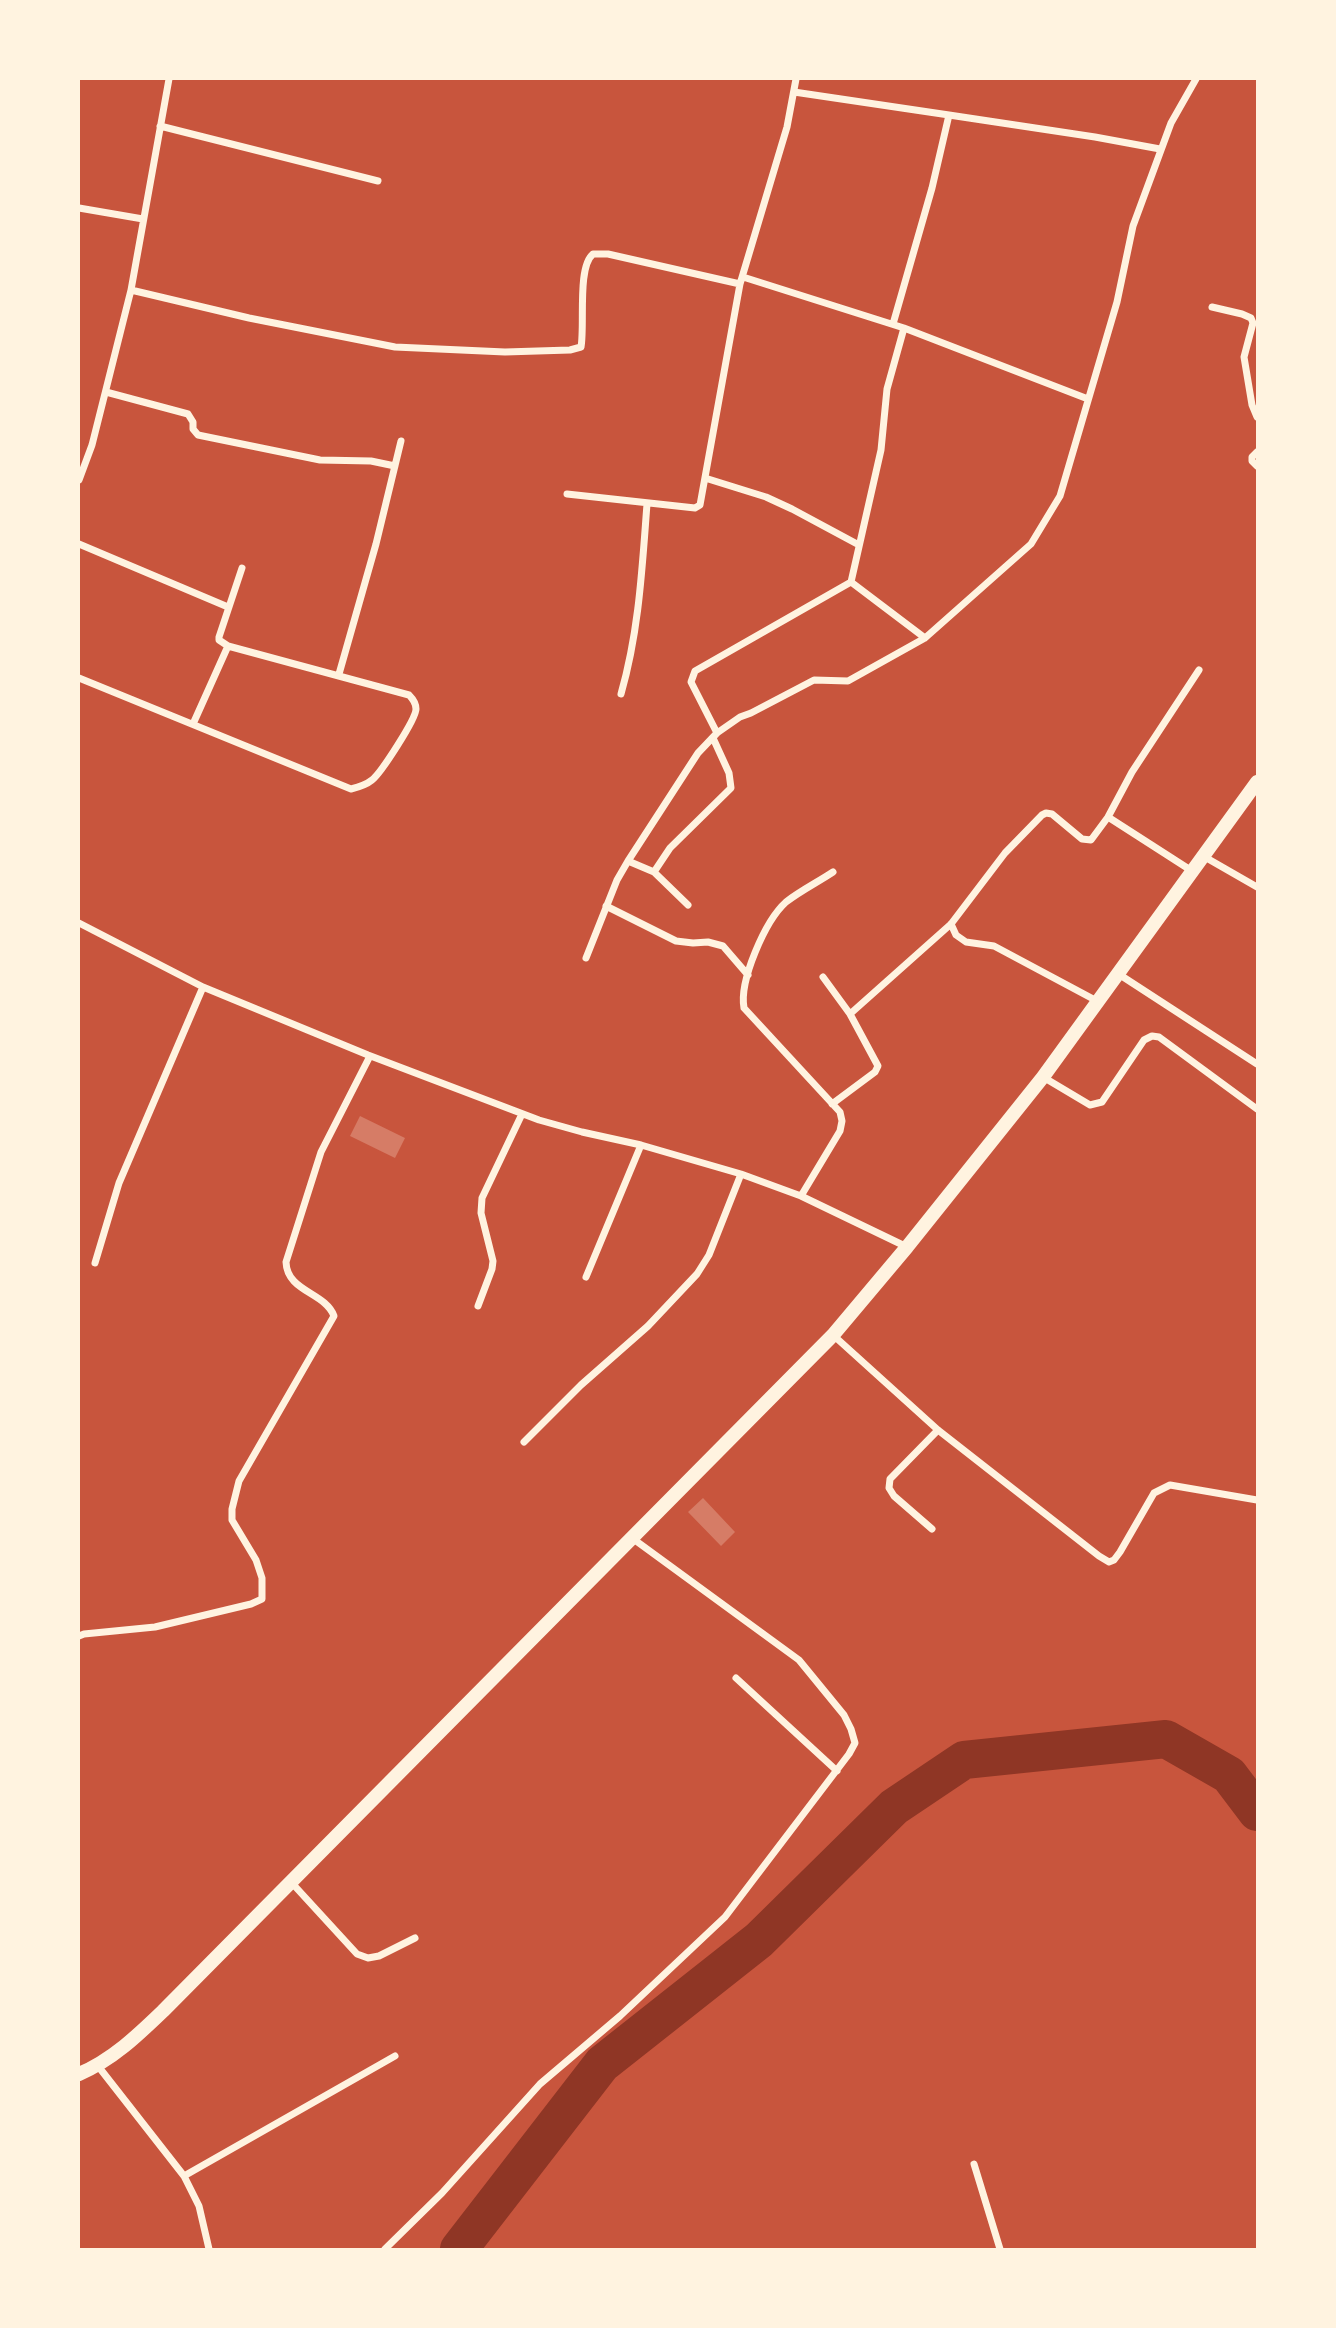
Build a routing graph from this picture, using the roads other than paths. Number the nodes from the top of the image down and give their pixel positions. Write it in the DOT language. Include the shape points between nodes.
graph roads {
  1 [pos="169,79"];
  2 [pos="796,79"];
  3 [pos="1196,79"];
  4 [pos="794,92"];
  5 [pos="949,115"];
  6 [pos="160,126"];
  7 [pos="1160,149"];
  8 [pos="378,181"];
  9 [pos="79,208"];
  10 [pos="144,219"];
  11 [pos="742,281"];
  12 [pos="131,290"];
  13 [pos="1212,307"];
  14 [pos="893,324"];
  15 [pos="904,328"];
  16 [pos="106,392"];
  17 [pos="1088,399"];
  18 [pos="1257,417"];
  19 [pos="401,441"];
  20 [pos="1257,452"];
  21 [pos="395,466"];
  22 [pos="1257,466"];
  23 [pos="705,478"];
  24 [pos="79,480"];
  25 [pos="567,494"];
  26 [pos="647,504"];
  27 [pos="79,544"];
  28 [pos="859,545"];
  29 [pos="242,568"];
  30 [pos="851,582"];
  31 [pos="228,607"];
  32 [pos="925,638"];
  33 [pos="228,646"];
  34 [pos="1199,670"];
  35 [pos="339,674"];
  36 [pos="79,678"];
  37 [pos="621,694"];
  38 [pos="193,724"];
  39 [pos="715,735"];
  40 [pos="1257,782"];
  41 [pos="1108,817"];
  42 [pos="1203,855"];
  43 [pos="628,861"];
  44 [pos="1192,871"];
  45 [pos="654,872"];
  46 [pos="833,872"];
  47 [pos="1257,887"];
  48 [pos="688,905"];
  49 [pos="606,906"];
  50 [pos="79,923"];
  51 [pos="951,924"];
  52 [pos="586,958"];
  53 [pos="1117,973"];
  54 [pos="748,975"];
  55 [pos="823,977"];
  56 [pos="203,987"];
  57 [pos="1098,1002"];
  58 [pos="850,1014"];
  59 [pos="370,1056"];
  60 [pos="1257,1064"];
  61 [pos="1043,1077"];
  62 [pos="832,1104"];
  63 [pos="1257,1109"];
  64 [pos="522,1114"];
  65 [pos="641,1144"];
  66 [pos="741,1174"];
  67 [pos="801,1196"];
  68 [pos="907,1247"];
  69 [pos="95,1263"];
  70 [pos="586,1278"];
  71 [pos="478,1306"];
  72 [pos="833,1335"];
  73 [pos="938,1430"];
  74 [pos="524,1442"];
  75 [pos="1257,1500"];
  76 [pos="932,1529"];
  77 [pos="632,1538"];
  78 [pos="79,1636"];
  79 [pos="736,1678"];
  80 [pos="836,1771"];
  81 [pos="291,1882"];
  82 [pos="415,1938"];
  83 [pos="395,2056"];
  84 [pos="98,2066"];
  85 [pos="79,2074"];
  86 [pos="974,2164"];
  87 [pos="184,2176"];
  88 [pos="209,2249"];
  89 [pos="385,2249"];
  90 [pos="1000,2249"];
  1 -- 6 [label="street"];
  2 -- 4 [label="street"];
  3 -- 7 [label="street"];
  4 -- 5 [label="street"];
  4 -- 11 [label="street"];
  5 -- 7 [label="street"];
  5 -- 14 [label="street"];
  6 -- 8 [label="street"];
  6 -- 10 [label="street"];
  7 -- 17 [label="street" via="1133,226 1117,302"];
  9 -- 10 [label="street"];
  10 -- 12 [label="street"];
  11 -- 12 [label="street" via="593,254 584,274 581,347 505,352 395,346"];
  11 -- 14 [label="street"];
  11 -- 23 [label="street"];
  12 -- 16 [label="street"];
  13 -- 18 [label="street" via="1251,318 1244,357"];
  14 -- 15 [label="street"];
  15 -- 17 [label="street"];
  15 -- 28 [label="street" via="887,389 881,450"];
  16 -- 21 [label="street" via="188,414 198,435 320,460"];
  16 -- 24 [label="street"];
  17 -- 32 [label="street" via="1060,496 1031,544"];
  19 -- 21 [label="street"];
  20 -- 22 [label="street" via="1252,461"];
  21 -- 35 [label="street"];
  23 -- 26 [label="street" via="698,507"];
  23 -- 28 [label="street" via="766,497"];
  25 -- 26 [label="street"];
  26 -- 37 [label="street" via="640,598"];
  27 -- 31 [label="street"];
  28 -- 30 [label="street"];
  29 -- 31 [label="street"];
  30 -- 32 [label="street"];
  30 -- 39 [label="street" via="695,671 691,681"];
  31 -- 33 [label="street" via="219,640"];
  32 -- 39 [label="street" via="848,681 814,680 740,717"];
  33 -- 35 [label="street"];
  33 -- 38 [label="street"];
  34 -- 41 [label="street"];
  35 -- 38 [label="street" via="409,695 414,701 416,712 383,769 362,786 351,789"];
  36 -- 38 [label="street"];
  39 -- 43 [label="street" via="698,753"];
  39 -- 45 [label="street" via="731,788 670,848"];
  40 -- 42 [label="main road"];
  41 -- 44 [label="street"];
  41 -- 51 [label="street" via="1087,840 1052,814 1042,815 1005,853"];
  42 -- 44 [label="main road"];
  42 -- 47 [label="street"];
  43 -- 45 [label="street"];
  43 -- 49 [label="street"];
  44 -- 53 [label="main road"];
  45 -- 48 [label="street"];
  46 -- 54 [label="street" via="785,903 767,928"];
  49 -- 52 [label="street"];
  49 -- 54 [label="street" via="676,941 723,946"];
  50 -- 56 [label="street"];
  51 -- 57 [label="street" via="966,942 994,946"];
  51 -- 58 [label="street"];
  53 -- 57 [label="main road"];
  53 -- 60 [label="street"];
  54 -- 62 [label="street" via="744,1008"];
  55 -- 58 [label="street"];
  56 -- 59 [label="street"];
  56 -- 69 [label="street" via="119,1183"];
  57 -- 61 [label="main road"];
  58 -- 62 [label="street" via="878,1066"];
  59 -- 64 [label="street"];
  59 -- 78 [label="street" via="321,1152 286,1262 292,1281 330,1308 334,1316 239,1481 232,1509 232,1520 262,1578 262,1599 155,1627"];
  61 -- 63 [label="street" via="1097,1105 1144,1040 1159,1037"];
  61 -- 68 [label="main road"];
  62 -- 67 [label="street" via="840,1112 840,1131"];
  64 -- 65 [label="street"];
  64 -- 71 [label="street" via="482,1198 481,1213 493,1261"];
  65 -- 66 [label="street"];
  65 -- 70 [label="street"];
  66 -- 67 [label="street"];
  66 -- 74 [label="street" via="697,1275"];
  67 -- 68 [label="street"];
  68 -- 72 [label="main road"];
  72 -- 73 [label="street"];
  72 -- 77 [label="main road"];
  73 -- 75 [label="street" via="1109,1562 1120,1552 1154,1493 1170,1485"];
  73 -- 76 [label="street" via="890,1479 889,1488"];
  77 -- 80 [label="street" via="799,1660 851,1728 855,1743"];
  77 -- 81 [label="main road"];
  79 -- 80 [label="street"];
  80 -- 89 [label="street" via="725,1917 540,2084"];
  81 -- 82 [label="street" via="357,1954 379,1956"];
  81 -- 84 [label="main road" via="163,2011"];
  83 -- 87 [label="street"];
  84 -- 85 [label="main road"];
  84 -- 87 [label="street"];
  86 -- 90 [label="street"];
  87 -- 88 [label="street" via="199,2206"];
}
